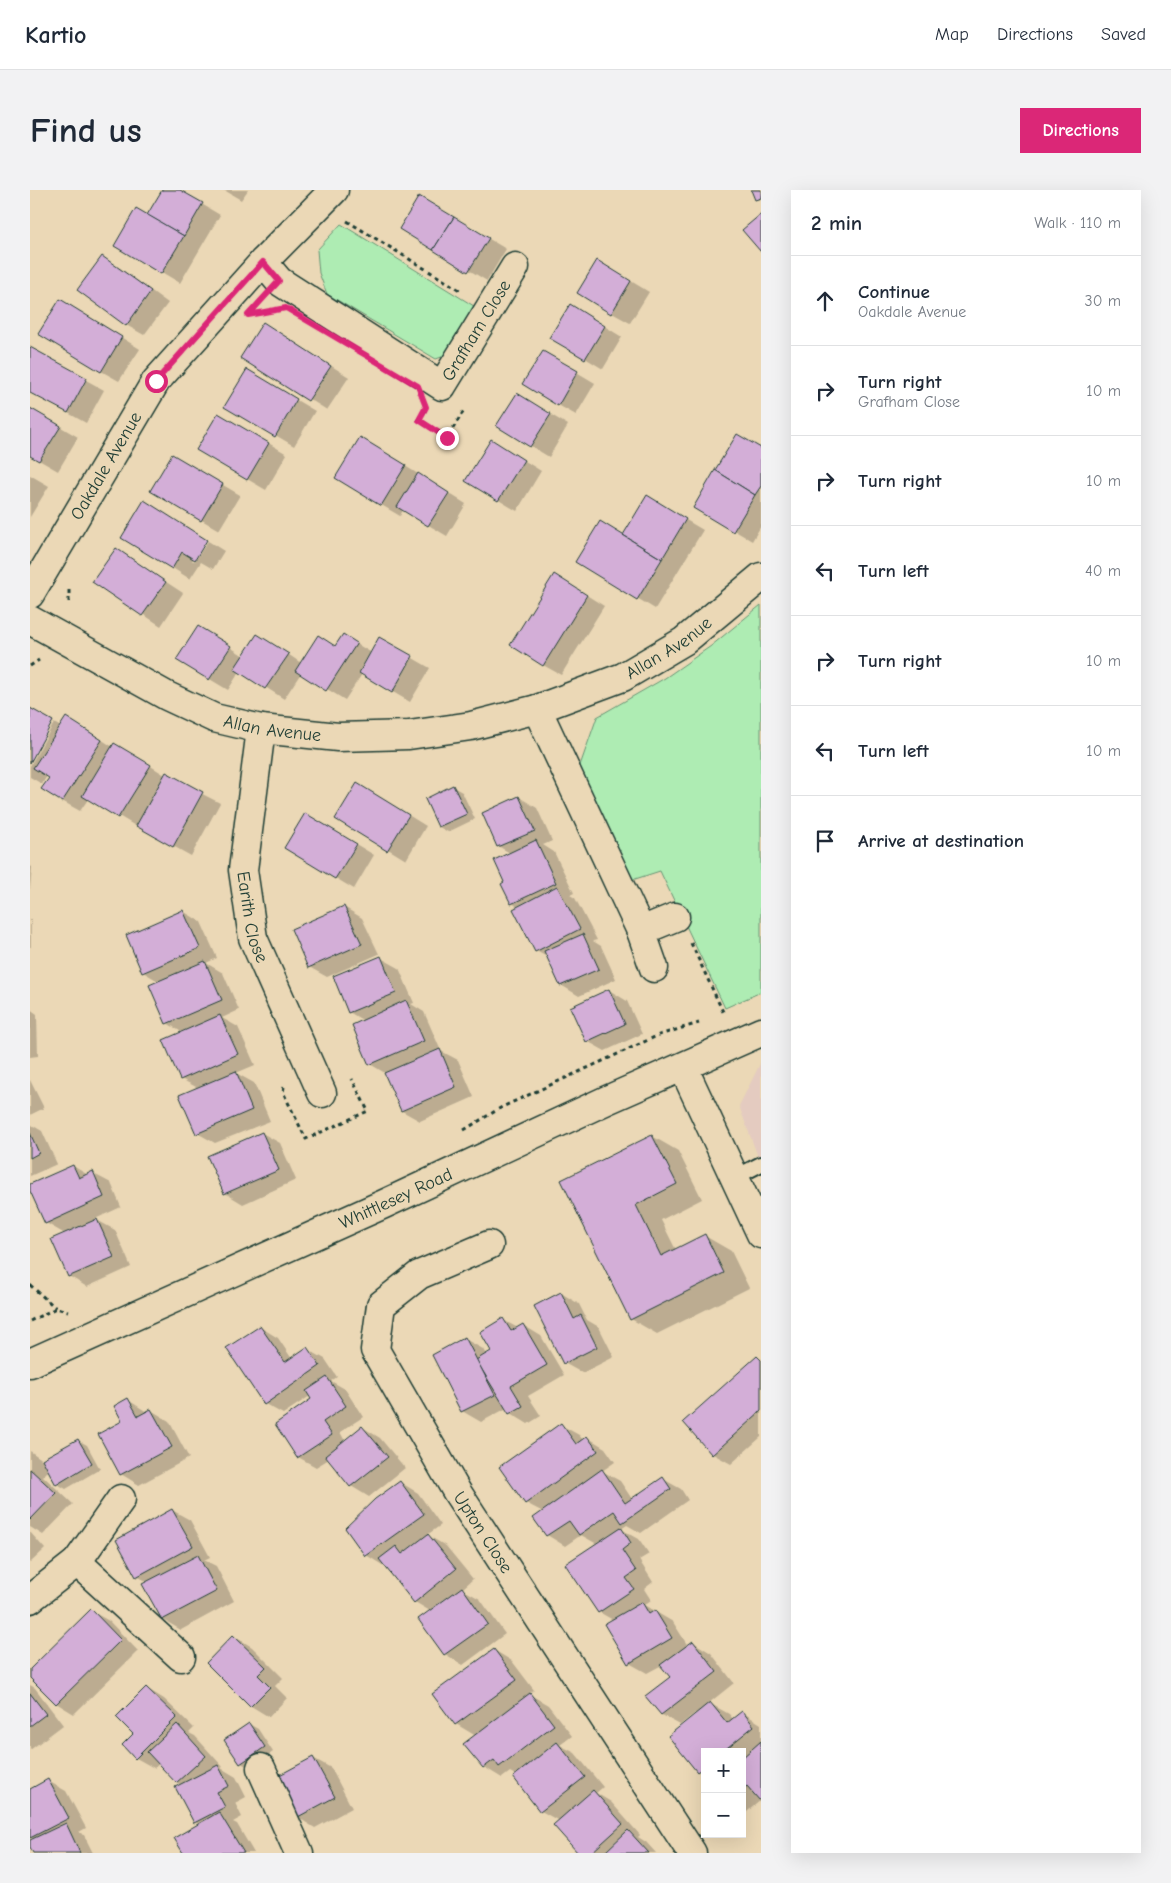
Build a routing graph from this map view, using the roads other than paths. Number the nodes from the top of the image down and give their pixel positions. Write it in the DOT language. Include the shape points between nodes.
graph roads {
  1 [pos="334,190"];
  2 [pos="263,262"];
  3 [pos="515,267"];
  4 [pos="761,577"];
  5 [pos="30,594"];
  6 [pos="30,620"];
  7 [pos="537,709"];
  8 [pos="261,729"];
  9 [pos="675,917"];
  10 [pos="641,931"];
  11 [pos="654,968"];
  12 [pos="761,1032"];
  13 [pos="683,1067"];
  14 [pos="321,1092"];
  15 [pos="761,1164"];
  16 [pos="734,1178"];
  17 [pos="761,1234"];
  18 [pos="489,1245"];
  19 [pos="32,1355"];
  20 [pos="121,1499"];
  21 [pos="77,1562"];
  22 [pos="30,1599"];
  23 [pos="181,1657"];
  24 [pos="261,1768"];
  25 [pos="299,1853"];
  26 [pos="692,1853"];
  1 -- 2 [label="street, Oakdale Avenue"];
  2 -- 3 [label="street, Grafham Close" via="279,281 442,386"];
  2 -- 5 [label="street, Oakdale Avenue" via="156,381"];
  4 -- 7 [label="street, Allan Avenue" via="684,641 623,677"];
  6 -- 8 [label="street, Allan Avenue" via="190,707 214,718"];
  7 -- 8 [label="street, Allan Avenue" via="471,726 409,735 338,737"];
  7 -- 10 [label="street"];
  8 -- 14 [label="street, Earith Close" via="243,870 253,938"];
  9 -- 10 [label="street"];
  10 -- 11 [label="street"];
  12 -- 13 [label="street, Whittlesey Road"];
  13 -- 16 [label="street"];
  13 -- 19 [label="street, Whittlesey Road" via="384,1204"];
  15 -- 16 [label="lane"];
  16 -- 17 [label="street"];
  18 -- 26 [label="street, Upton Close" via="419,1275 381,1305 375,1350 457,1492"];
  20 -- 21 [label="street"];
  21 -- 22 [label="street"];
  21 -- 23 [label="street"];
  24 -- 25 [label="street"];
}
